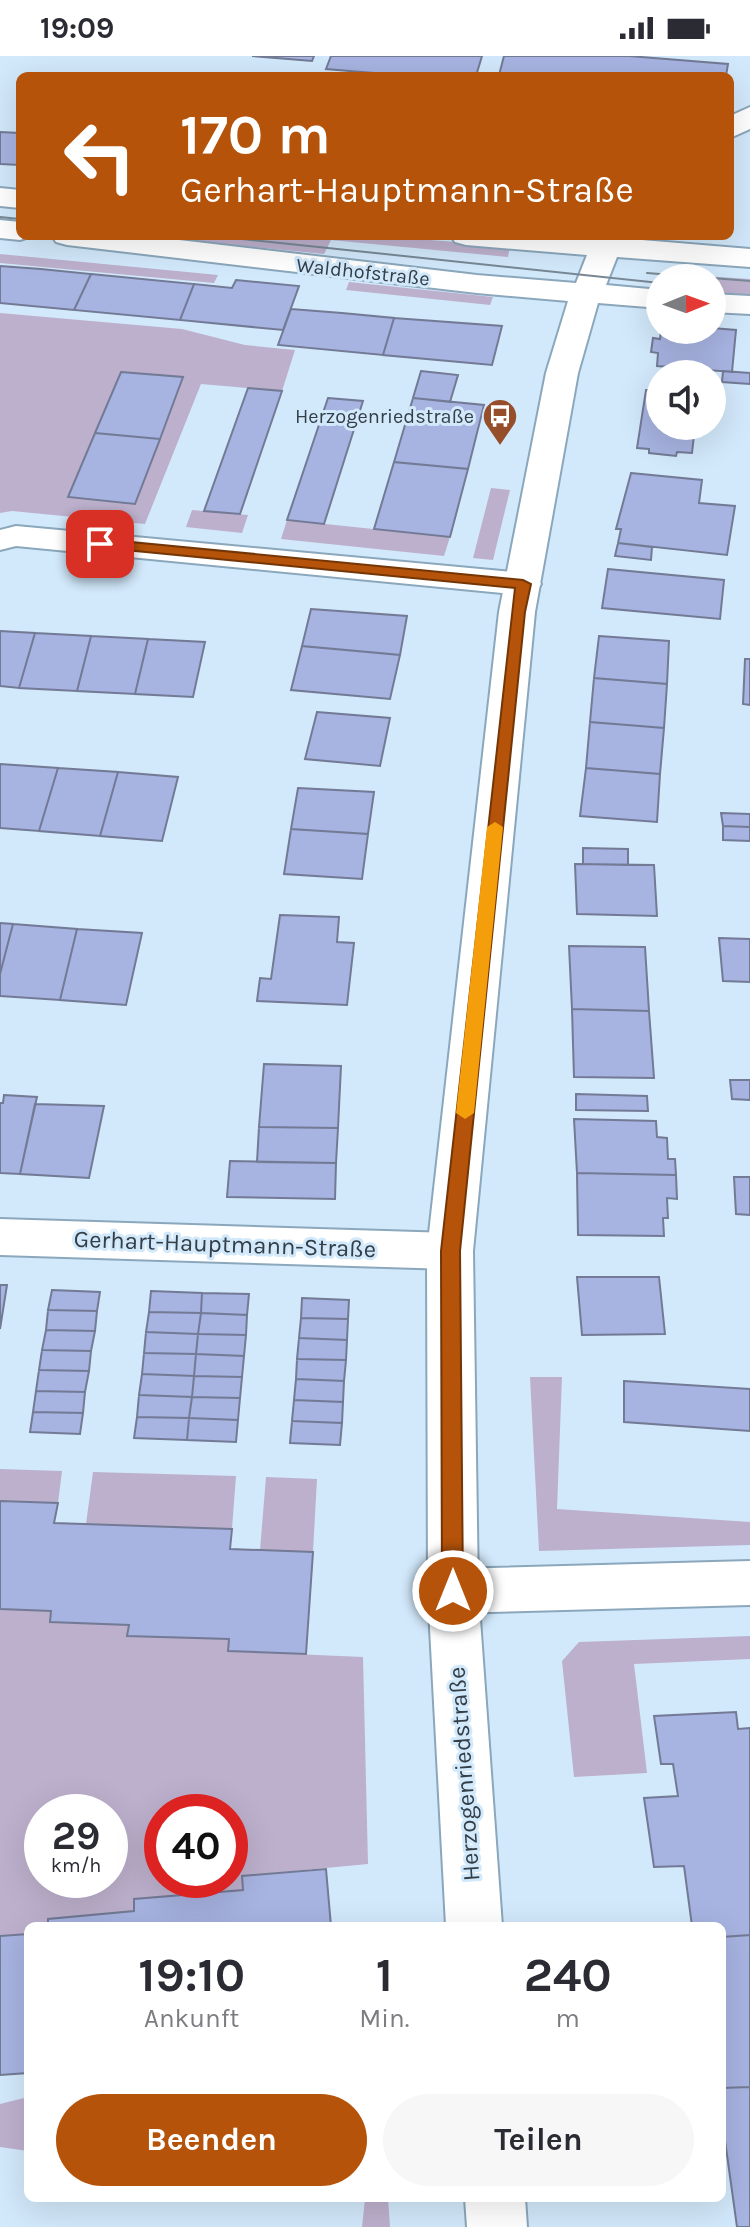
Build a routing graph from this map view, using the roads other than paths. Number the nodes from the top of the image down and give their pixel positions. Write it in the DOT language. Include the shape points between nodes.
graph roads {
  1 [pos="101,240"];
  2 [pos="580,240"];
  3 [pos="609,241"];
  4 [pos="750,258"];
  5 [pos="586,292"];
  6 [pos="646,298"];
  7 [pos="726,304"];
  8 [pos="750,305"];
  9 [pos="0,540"];
  10 [pos="523,584"];
  11 [pos="0,1237"];
  12 [pos="450,1251"];
  13 [pos="750,1583"];
  14 [pos="453,1591"];
  15 [pos="474,1922"];
  16 [pos="495,2202"];
  17 [pos="497,2227"];
  1 -- 5 [label="street, Waldhofstraße" via="462,283"];
  2 -- 3 [label="street"];
  3 -- 4 [label="street"];
  3 -- 5 [label="street, Herzogenriedstraße"];
  5 -- 6 [label="street, Waldhofstraße"];
  5 -- 10 [label="street, Herzogenriedstraße" via="562,373"];
  7 -- 8 [label="street"];
  9 -- 10 [label="street" via="16,536"];
  10 -- 12 [label="street, Herzogenriedstraße"];
  11 -- 12 [label="street, Gerhart-Hauptmann-Straße"];
  12 -- 14 [label="street, Herzogenriedstraße"];
  13 -- 14 [label="street"];
  14 -- 15 [label="street, Herzogenriedstraße"];
  16 -- 17 [label="street"];
}
